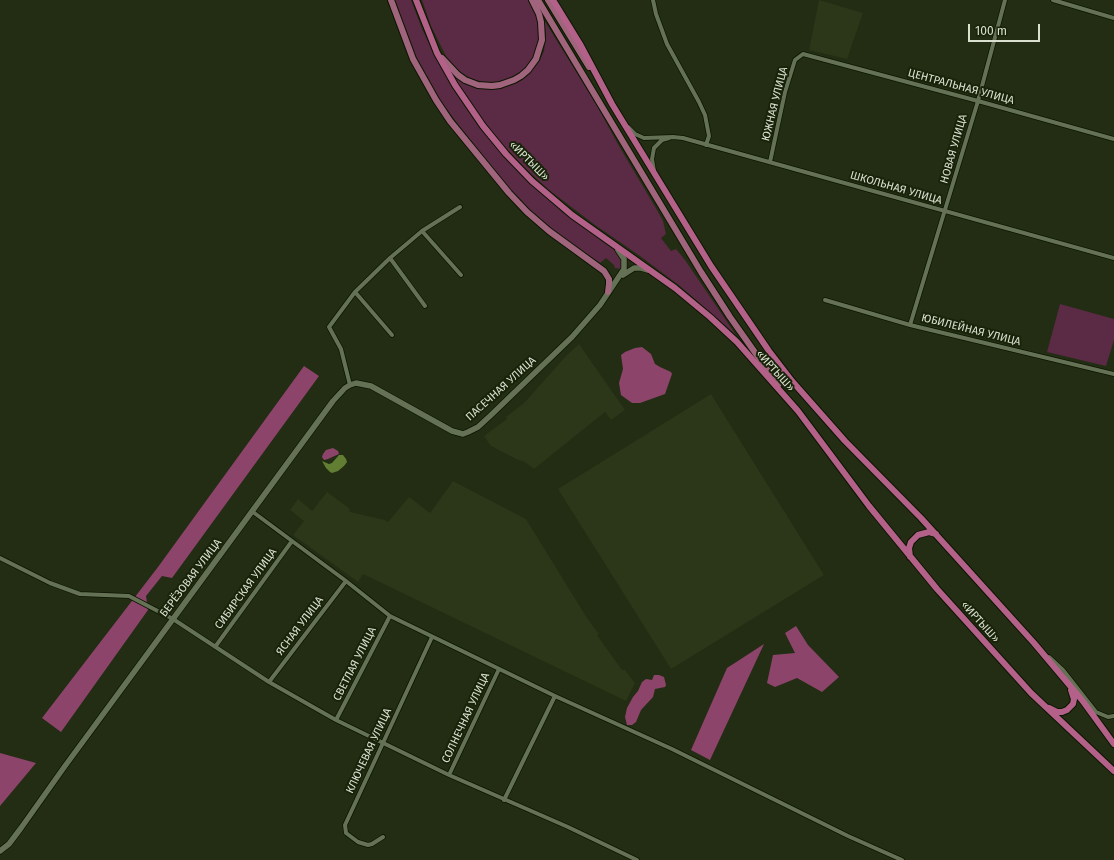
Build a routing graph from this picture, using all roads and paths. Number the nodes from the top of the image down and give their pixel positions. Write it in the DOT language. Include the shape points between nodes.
graph roads {
  1 [pos="390,0"];
  2 [pos="416,0"];
  3 [pos="532,0"];
  4 [pos="538,0"];
  5 [pos="548,0"];
  6 [pos="553,0"];
  7 [pos="653,0"];
  8 [pos="1005,0"];
  9 [pos="1053,0"];
  10 [pos="1114,18"];
  11 [pos="437,53"];
  12 [pos="803,54"];
  13 [pos="978,100"];
  14 [pos="612,104"];
  15 [pos="624,122"];
  16 [pos="673,137"];
  17 [pos="1114,139"];
  18 [pos="706,145"];
  19 [pos="770,162"];
  20 [pos="655,173"];
  21 [pos="460,207"];
  22 [pos="945,211"];
  23 [pos="572,215"];
  24 [pos="422,231"];
  25 [pos="390,258"];
  26 [pos="1114,258"];
  27 [pos="652,272"];
  28 [pos="461,275"];
  29 [pos="617,281"];
  30 [pos="356,292"];
  31 [pos="608,292"];
  32 [pos="825,300"];
  33 [pos="425,306"];
  34 [pos="910,325"];
  35 [pos="392,335"];
  36 [pos="1114,374"];
  37 [pos="350,385"];
  38 [pos="798,411"];
  39 [pos="253,512"];
  40 [pos="936,534"];
  41 [pos="292,541"];
  42 [pos="910,557"];
  43 [pos="0,558"];
  44 [pos="346,581"];
  45 [pos="390,616"];
  46 [pos="173,619"];
  47 [pos="432,637"];
  48 [pos="1034,643"];
  49 [pos="214,647"];
  50 [pos="499,669"];
  51 [pos="1063,676"];
  52 [pos="269,682"];
  53 [pos="555,696"];
  54 [pos="1038,700"];
  55 [pos="1114,716"];
  56 [pos="336,720"];
  57 [pos="383,743"];
  58 [pos="1114,744"];
  59 [pos="1114,771"];
  60 [pos="449,775"];
  61 [pos="504,800"];
  62 [pos="383,837"];
  63 [pos="0,851"];
  64 [pos="637,860"];
  65 [pos="902,860"];
  1 -- 31 [label="main road" via="413,59 450,121 527,212 548,231 604,271 609,279"];
  2 -- 11 [label="highway, «ИРТЫШ»"];
  3 -- 11 [label="main road" via="539,14 542,40 539,53 532,65 514,80 492,86 472,83 458,75"];
  4 -- 38 [label="main road" via="701,272"];
  5 -- 14 [label="main road"];
  6 -- 14 [label="highway, «ИРТЫШ»"];
  7 -- 18 [label="street" via="667,44 705,115 709,136"];
  8 -- 13 [label="street, НОВАЯ УЛИЦА"];
  9 -- 10 [label="street"];
  11 -- 23 [label="highway, «ИРТЫШ»" via="462,96 493,139 524,173"];
  12 -- 13 [label="street, ЦЕНТРАЛЬНАЯ УЛИЦА"];
  12 -- 19 [label="street, ЮЖНАЯ УЛИЦА" via="796,60 785,92"];
  13 -- 17 [label="street, ЦЕНТРАЛЬНАЯ УЛИЦА"];
  13 -- 22 [label="street, НОВАЯ УЛИЦА"];
  14 -- 15 [label="highway, «ИРТЫШ»"];
  15 -- 16 [label="street, ШКОЛЬНАЯ УЛИЦА" via="644,138"];
  15 -- 20 [label="highway, «ИРТЫШ»"];
  16 -- 18 [label="street, ШКОЛЬНАЯ УЛИЦА"];
  16 -- 20 [label="street" via="662,140 654,148 652,159"];
  18 -- 19 [label="street, ШКОЛЬНАЯ УЛИЦА"];
  19 -- 22 [label="street, ШКОЛЬНАЯ УЛИЦА"];
  20 -- 40 [label="highway, «ИРТЫШ»" via="711,266 792,381"];
  21 -- 24 [label="street"];
  22 -- 26 [label="street, ШКОЛЬНАЯ УЛИЦА"];
  22 -- 34 [label="street, НОВАЯ УЛИЦА"];
  23 -- 27 [label="highway, «ИРТЫШ»"];
  23 -- 29 [label="main road" via="622,253 625,266"];
  24 -- 25 [label="street"];
  24 -- 28 [label="street"];
  25 -- 30 [label="street"];
  25 -- 33 [label="street"];
  27 -- 29 [label="main road" via="634,268"];
  27 -- 38 [label="highway, «ИРТЫШ»" via="721,326"];
  29 -- 31 [label="main road, ПАСЕЧНАЯ УЛИЦА"];
  30 -- 35 [label="street"];
  30 -- 37 [label="street" via="329,327 341,349"];
  31 -- 37 [label="main road, ПАСЕЧНАЯ УЛИЦА" via="572,337 478,427 463,434 452,432 371,386 356,383"];
  32 -- 34 [label="street, ЮБИЛЕЙНАЯ УЛИЦА"];
  34 -- 36 [label="street, ЮБИЛЕЙНАЯ УЛИЦА"];
  37 -- 39 [label="main road, БЕРЁЗОВАЯ УЛИЦА" via="333,401"];
  38 -- 42 [label="highway, «ИРТЫШ»"];
  39 -- 41 [label="street"];
  39 -- 46 [label="main road, БЕРЁЗОВАЯ УЛИЦА"];
  40 -- 42 [label="highway" via="918,534 911,542"];
  40 -- 48 [label="highway, «ИРТЫШ»"];
  41 -- 44 [label="street"];
  41 -- 49 [label="street, СИБИРСКАЯ УЛИЦА"];
  42 -- 54 [label="highway, «ИРТЫШ»"];
  43 -- 46 [label="street" via="50,583 80,594 130,596"];
  44 -- 45 [label="street"];
  44 -- 52 [label="street, ЯСНАЯ УЛИЦА"];
  45 -- 47 [label="street"];
  45 -- 56 [label="street, СВЕТЛАЯ УЛИЦА"];
  46 -- 49 [label="street"];
  46 -- 63 [label="main road, БЕРЁЗОВАЯ УЛИЦА" via="21,828"];
  47 -- 50 [label="street"];
  47 -- 57 [label="street, КЛЮЧЕВАЯ УЛИЦА"];
  48 -- 51 [label="highway, «ИРТЫШ»"];
  48 -- 55 [label="street" via="1063,670 1096,712 1108,717"];
  49 -- 52 [label="street"];
  50 -- 53 [label="street"];
  50 -- 60 [label="street, СОЛНЕЧНАЯ УЛИЦА"];
  51 -- 54 [label="highway" via="1074,695 1070,707 1057,712"];
  51 -- 58 [label="highway, «ИРТЫШ»"];
  52 -- 56 [label="street"];
  53 -- 61 [label="street"];
  53 -- 65 [label="street" via="672,749"];
  54 -- 59 [label="highway, «ИРТЫШ»"];
  56 -- 57 [label="street"];
  57 -- 60 [label="street"];
  57 -- 62 [label="street, КЛЮЧЕВАЯ УЛИЦА" via="344,826 346,833 368,846"];
  60 -- 61 [label="street"];
  61 -- 64 [label="street"];
}
